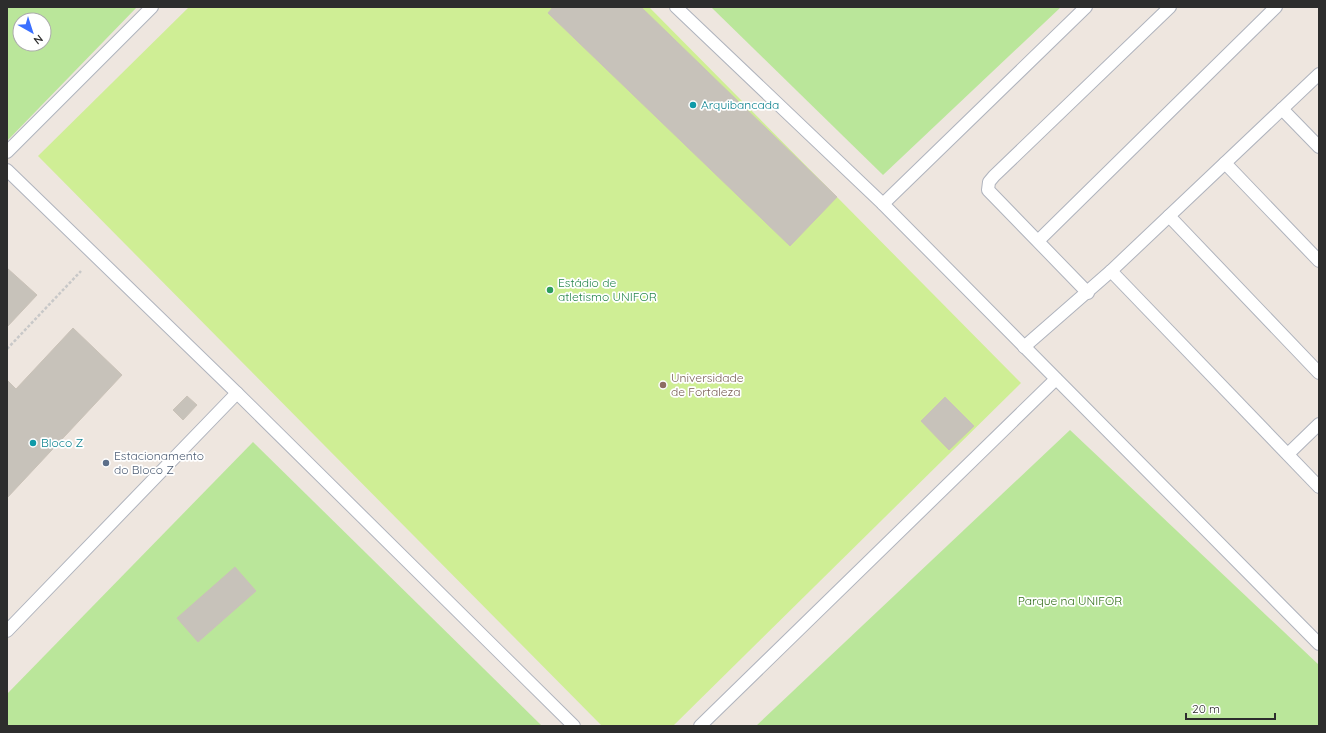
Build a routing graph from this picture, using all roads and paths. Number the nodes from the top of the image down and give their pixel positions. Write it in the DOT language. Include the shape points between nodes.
graph roads {
  1 [pos="152,7"];
  2 [pos="676,7"];
  3 [pos="1086,7"];
  4 [pos="1170,7"];
  5 [pos="1276,7"];
  6 [pos="1319,74"];
  7 [pos="1282,109"];
  8 [pos="1319,147"];
  9 [pos="7,152"];
  10 [pos="1225,164"];
  11 [pos="7,170"];
  12 [pos="883,204"];
  13 [pos="1169,216"];
  14 [pos="1038,240"];
  15 [pos="95,256"];
  16 [pos="1319,261"];
  17 [pos="1111,271"];
  18 [pos="1088,293"];
  19 [pos="1024,347"];
  20 [pos="7,349"];
  21 [pos="1319,373"];
  22 [pos="1056,379"];
  23 [pos="237,394"];
  24 [pos="1319,424"];
  25 [pos="1288,454"];
  26 [pos="1319,487"];
  27 [pos="7,631"];
  28 [pos="1319,644"];
  29 [pos="574,726"];
  30 [pos="700,726"];
  1 -- 9 [label="lane"];
  2 -- 12 [label="lane"];
  3 -- 12 [label="lane"];
  4 -- 14 [label="lane" via="989,182 988,190"];
  5 -- 14 [label="lane"];
  6 -- 7 [label="lane"];
  7 -- 8 [label="lane"];
  7 -- 10 [label="lane"];
  10 -- 13 [label="lane"];
  10 -- 16 [label="lane"];
  11 -- 15 [label="lane"];
  12 -- 19 [label="lane"];
  13 -- 17 [label="lane"];
  13 -- 21 [label="lane"];
  14 -- 18 [label="lane"];
  15 -- 20 [label="path"];
  15 -- 23 [label="lane"];
  17 -- 18 [label="lane"];
  17 -- 25 [label="lane"];
  18 -- 19 [label="lane"];
  19 -- 22 [label="lane"];
  22 -- 28 [label="lane"];
  22 -- 30 [label="lane"];
  23 -- 27 [label="lane"];
  23 -- 29 [label="lane"];
  24 -- 25 [label="lane"];
  25 -- 26 [label="lane"];
}
